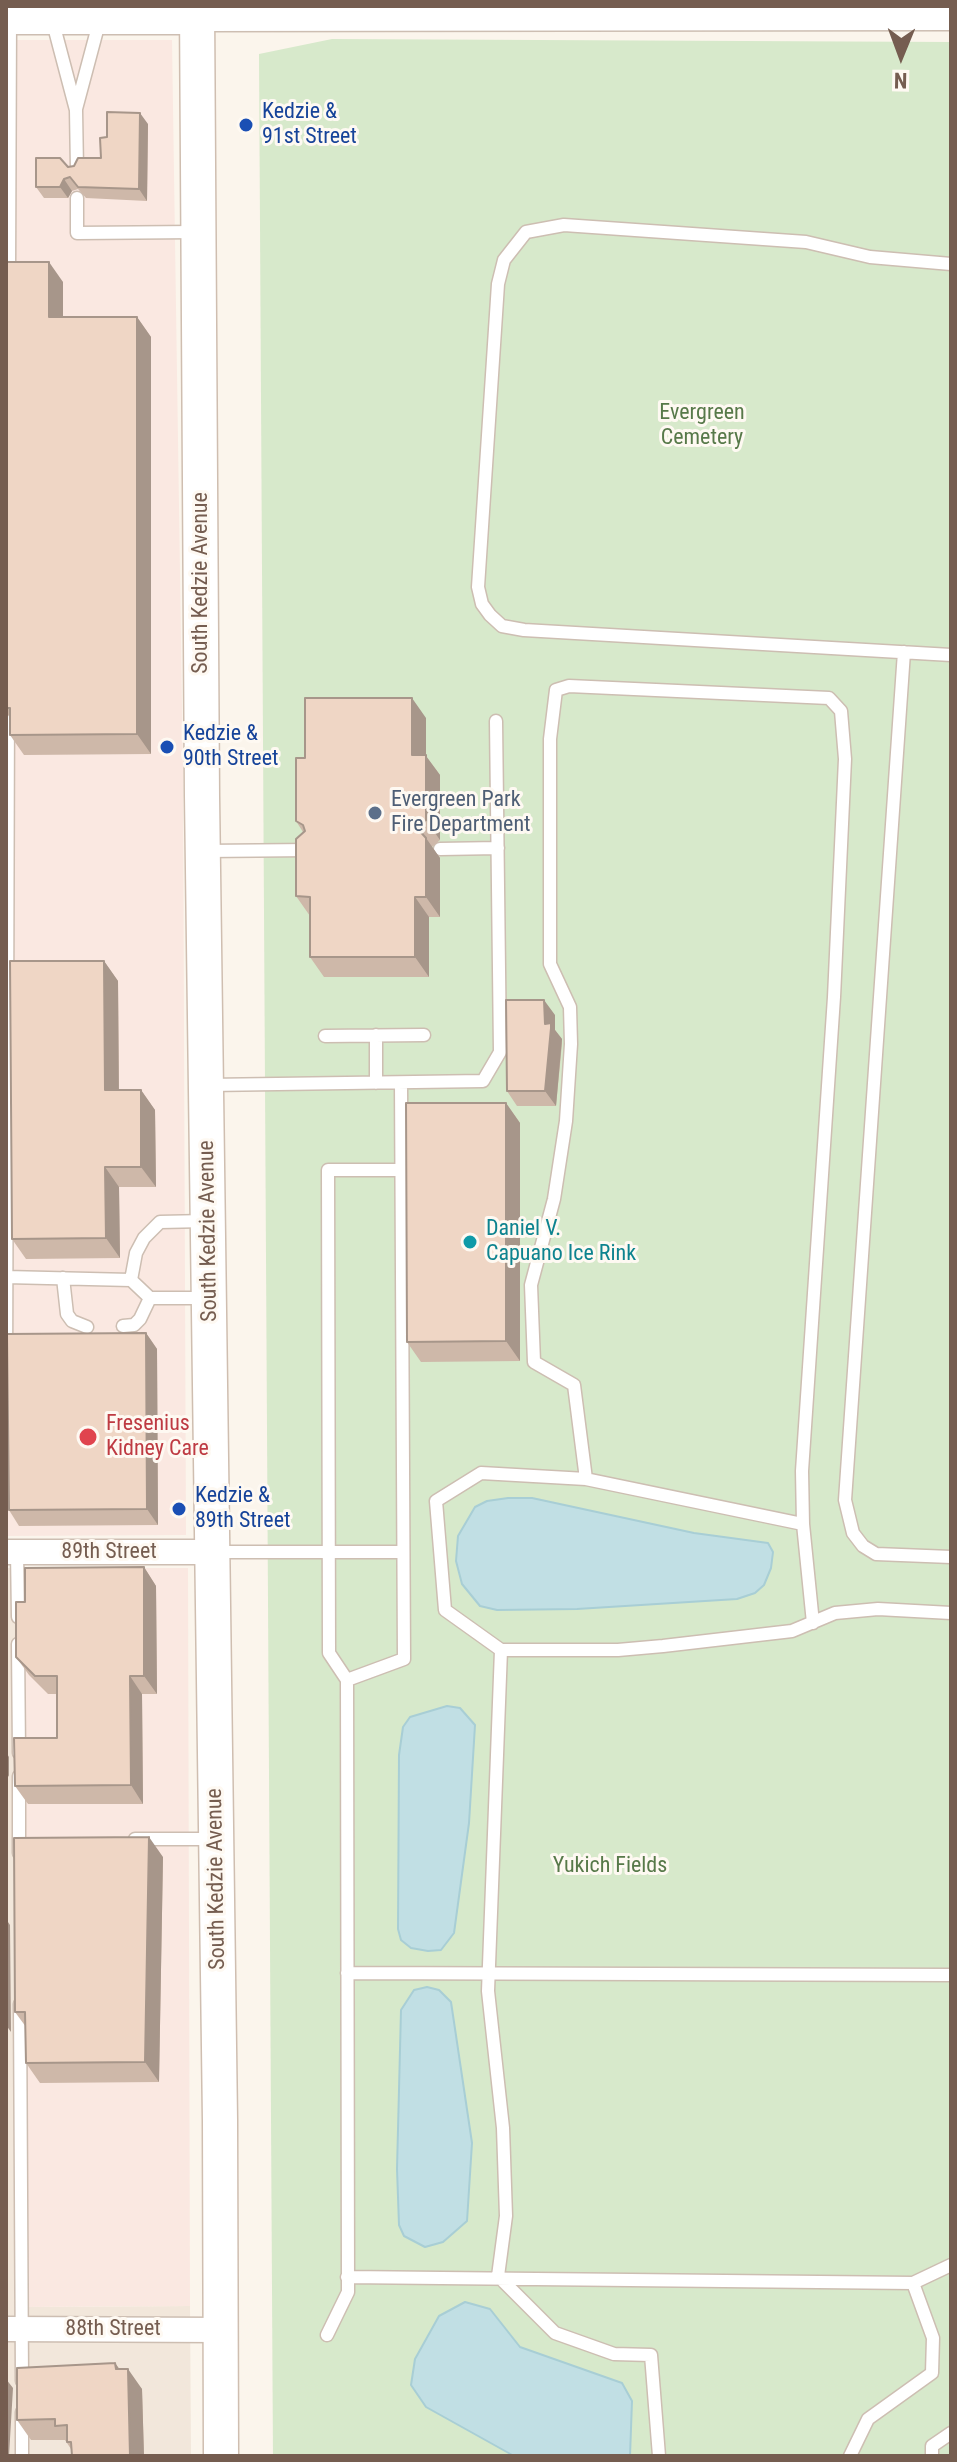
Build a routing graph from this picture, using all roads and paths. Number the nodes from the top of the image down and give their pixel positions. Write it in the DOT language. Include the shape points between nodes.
graph roads {
  1 [pos="197,12"];
  2 [pos="408,12"];
  3 [pos="599,12"];
  4 [pos="802,12"];
  5 [pos="951,18"];
  6 [pos="8,19"];
  7 [pos="52,19"];
  8 [pos="100,19"];
  9 [pos="76,110"];
  10 [pos="77,170"];
  11 [pos="77,198"];
  12 [pos="199,232"];
  13 [pos="951,264"];
  14 [pos="9,295"];
  15 [pos="904,652"];
  16 [pos="951,655"];
  17 [pos="8,677"];
  18 [pos="496,721"];
  19 [pos="498,848"];
  20 [pos="440,849"];
  21 [pos="310,850"];
  22 [pos="203,851"];
  23 [pos="376,1035"];
  24 [pos="424,1035"];
  25 [pos="325,1036"];
  26 [pos="376,1083"];
  27 [pos="401,1083"];
  28 [pos="206,1085"];
  29 [pos="402,1170"];
  30 [pos="209,1221"];
  31 [pos="6,1277"];
  32 [pos="63,1278"];
  33 [pos="131,1280"];
  34 [pos="150,1298"];
  35 [pos="210,1298"];
  36 [pos="123,1326"];
  37 [pos="87,1327"];
  38 [pos="6,1384"];
  39 [pos="586,1479"];
  40 [pos="803,1524"];
  41 [pos="12,1552"];
  42 [pos="212,1552"];
  43 [pos="329,1552"];
  44 [pos="403,1552"];
  45 [pos="951,1557"];
  46 [pos="951,1613"];
  47 [pos="813,1623"];
  48 [pos="501,1650"];
  49 [pos="347,1680"];
  50 [pos="19,1839"];
  51 [pos="34,1839"];
  52 [pos="123,1839"];
  53 [pos="216,1839"];
  54 [pos="19,1870"];
  55 [pos="347,1973"];
  56 [pos="490,1974"];
  57 [pos="951,1975"];
  58 [pos="20,1995"];
  59 [pos="951,2265"];
  60 [pos="498,2276"];
  61 [pos="347,2277"];
  62 [pos="913,2283"];
  63 [pos="14,2329"];
  64 [pos="220,2330"];
  65 [pos="327,2335"];
  66 [pos="951,2433"];
  67 [pos="22,2456"];
  68 [pos="221,2456"];
  69 [pos="659,2456"];
  70 [pos="850,2456"];
  71 [pos="932,2456"];
  1 -- 2 [label="street"];
  1 -- 8 [label="street"];
  1 -- 12 [label="main road, South Kedzie Avenue"];
  2 -- 3 [label="street"];
  3 -- 4 [label="street"];
  4 -- 5 [label="street"];
  6 -- 7 [label="street"];
  6 -- 14 [label="lane"];
  7 -- 8 [label="street"];
  7 -- 9 [label="lane"];
  8 -- 9 [label="lane"];
  9 -- 10 [label="lane"];
  11 -- 12 [label="lane" via="77,233"];
  12 -- 22 [label="main road, South Kedzie Avenue"];
  13 -- 15 [label="lane" via="870,257 806,242 544,226 513,244 498,284 478,587 482,604 502,626"];
  15 -- 16 [label="lane"];
  15 -- 45 [label="lane" via="845,1500 853,1533 876,1554"];
  17 -- 31 [label="lane"];
  18 -- 19 [label="lane"];
  19 -- 20 [label="lane"];
  19 -- 27 [label="lane" via="500,1052 483,1081"];
  21 -- 22 [label="lane"];
  22 -- 28 [label="main road, South Kedzie Avenue"];
  23 -- 24 [label="lane"];
  23 -- 25 [label="lane"];
  23 -- 26 [label="lane"];
  26 -- 27 [label="lane"];
  26 -- 28 [label="lane"];
  27 -- 29 [label="lane"];
  28 -- 30 [label="main road, South Kedzie Avenue"];
  29 -- 43 [label="lane" via="328,1170"];
  29 -- 44 [label="lane"];
  30 -- 33 [label="lane" via="160,1222 136,1253"];
  30 -- 35 [label="main road, South Kedzie Avenue"];
  31 -- 32 [label="lane"];
  31 -- 38 [label="lane"];
  32 -- 33 [label="lane"];
  32 -- 37 [label="lane" via="67,1314"];
  33 -- 34 [label="lane"];
  34 -- 35 [label="lane"];
  34 -- 36 [label="lane" via="140,1319"];
  35 -- 42 [label="main road, South Kedzie Avenue"];
  39 -- 40 [label="lane"];
  39 -- 40 [label="lane" via="574,1385 534,1362 531,1285 554,1199 571,1044 570,1007 550,964 550,739 556,690 584,686 829,698 841,711 845,759"];
  39 -- 48 [label="lane" via="481,1473 436,1501 445,1610"];
  40 -- 47 [label="lane"];
  41 -- 42 [label="street, 89th Street"];
  41 -- 50 [label="lane"];
  42 -- 43 [label="lane"];
  42 -- 53 [label="main road, South Kedzie Avenue"];
  43 -- 44 [label="lane"];
  43 -- 49 [label="lane" via="329,1653"];
  44 -- 49 [label="lane" via="404,1659"];
  46 -- 47 [label="lane" via="878,1609 835,1613"];
  47 -- 48 [label="lane" via="792,1631 648,1647"];
  48 -- 56 [label="lane"];
  49 -- 55 [label="lane"];
  50 -- 51 [label="lane"];
  50 -- 54 [label="lane"];
  52 -- 53 [label="lane"];
  53 -- 64 [label="main road, South Kedzie Avenue"];
  55 -- 56 [label="lane"];
  55 -- 61 [label="lane"];
  56 -- 57 [label="lane"];
  56 -- 60 [label="lane" via="506,2216"];
  58 -- 63 [label="lane"];
  59 -- 62 [label="lane"];
  60 -- 61 [label="lane"];
  60 -- 62 [label="lane"];
  60 -- 69 [label="lane" via="555,2333 614,2354 651,2355"];
  61 -- 65 [label="lane" via="348,2292"];
  62 -- 70 [label="lane" via="933,2338 932,2373 868,2419"];
  63 -- 64 [label="street, 88th Street"];
  63 -- 67 [label="lane"];
  64 -- 68 [label="main road, South Kedzie Avenue"];
  66 -- 71 [label="lane" via="932,2446"];
}
